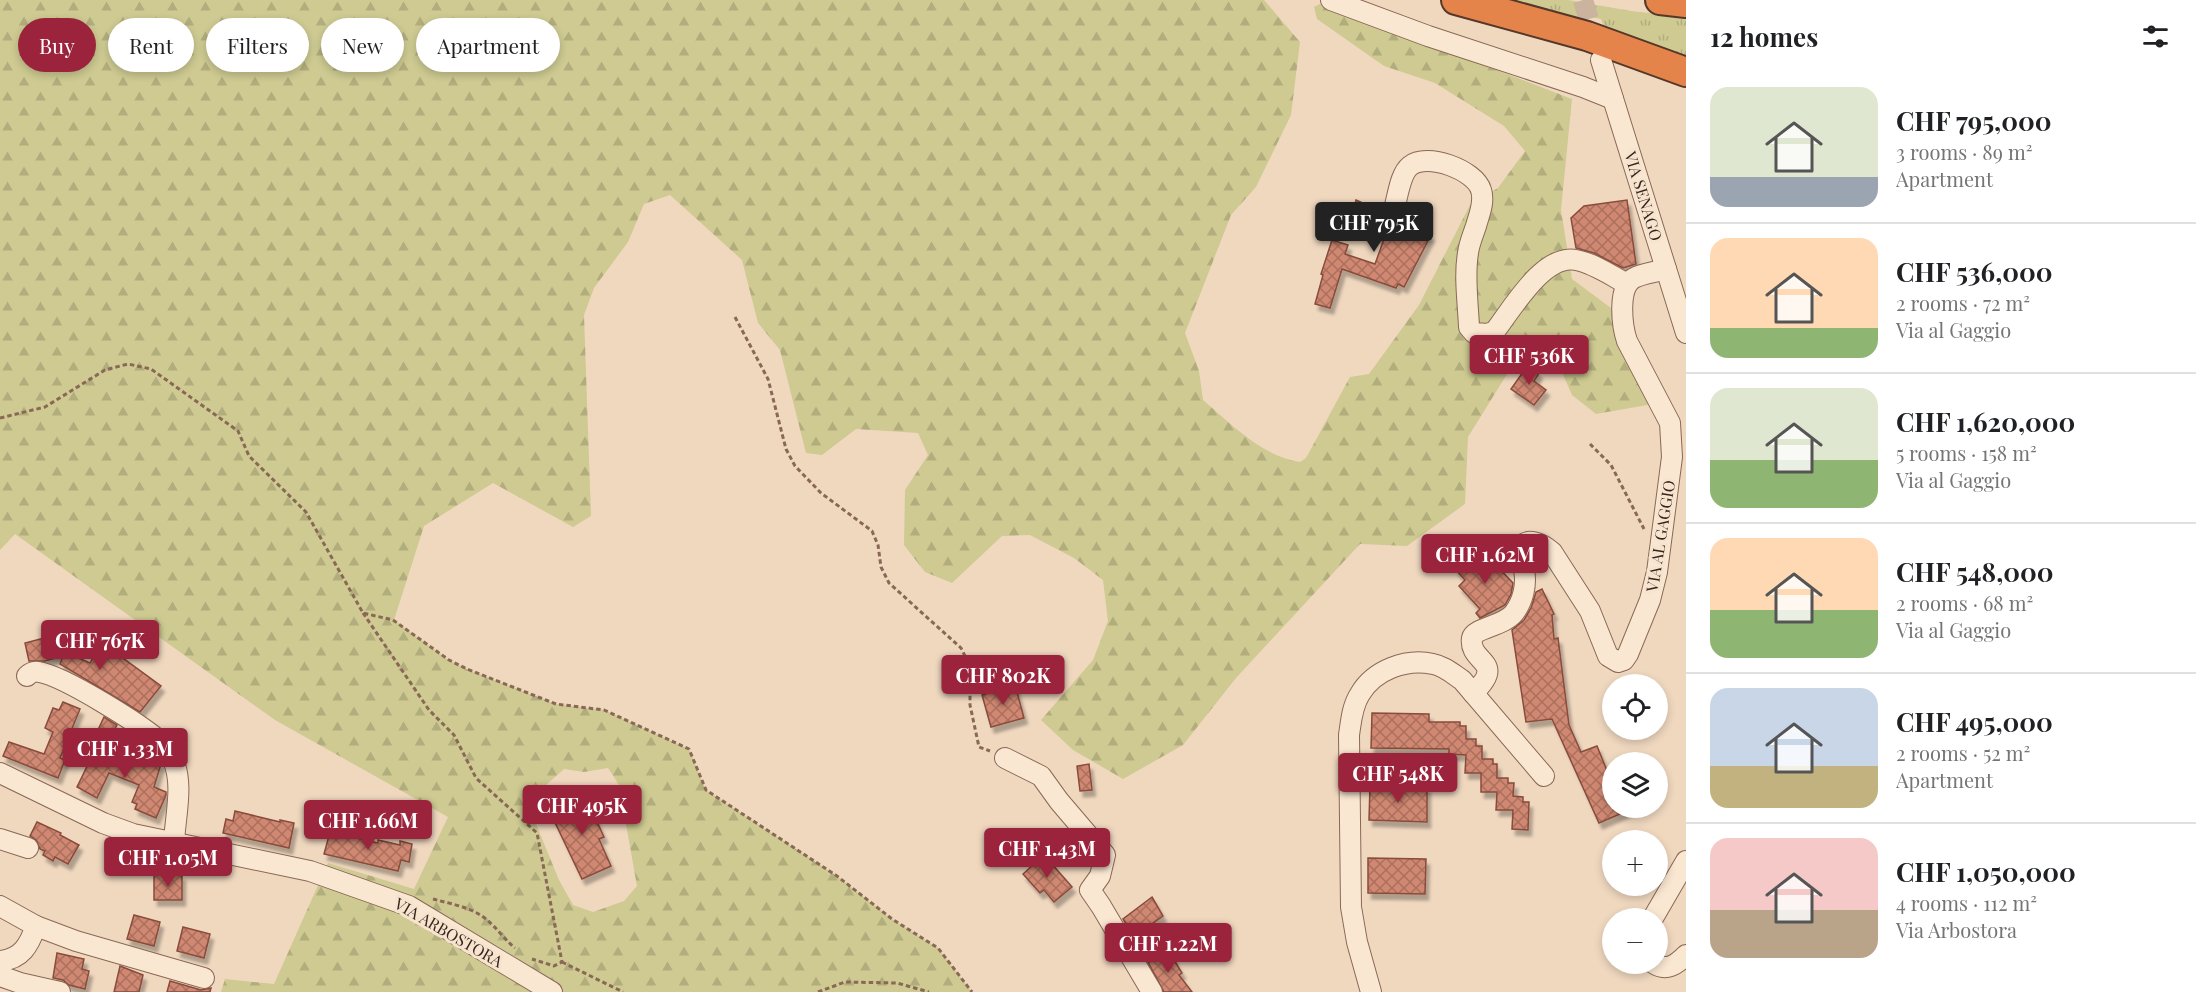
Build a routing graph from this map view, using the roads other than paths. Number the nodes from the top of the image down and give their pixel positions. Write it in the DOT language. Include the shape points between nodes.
graph roads {
  1 [pos="1331,0"];
  2 [pos="1456,0"];
  3 [pos="1660,0"];
  4 [pos="1686,3"];
  5 [pos="1601,60"];
  6 [pos="1686,72"];
  7 [pos="1613,99"];
  8 [pos="1394,208"];
  9 [pos="1666,269"];
  10 [pos="1627,284"];
  11 [pos="1686,333"];
  12 [pos="27,676"];
  13 [pos="1473,693"];
  14 [pos="1005,758"];
  15 [pos="0,773"];
  16 [pos="1544,776"];
  17 [pos="0,839"];
  18 [pos="174,843"];
  19 [pos="27,848"];
  20 [pos="1686,861"];
  21 [pos="353,884"];
  22 [pos="413,894"];
  23 [pos="0,906"];
  24 [pos="1659,908"];
  25 [pos="36,926"];
  26 [pos="1686,955"];
  27 [pos="0,961"];
  28 [pos="1668,968"];
  29 [pos="0,976"];
  30 [pos="204,978"];
  31 [pos="60,992"];
  32 [pos="552,992"];
  33 [pos="1152,992"];
  34 [pos="1371,992"];
  1 -- 7 [label="street"];
  2 -- 6 [label="highway" via="1587,36"];
  3 -- 4 [label="highway"];
  5 -- 7 [label="street, VIA SENAGO"];
  7 -- 9 [label="street, VIA SENAGO"];
  8 -- 10 [label="street" via="1406,170 1413,164 1431,160 1471,174 1476,181 1482,204 1468,260 1469,327 1474,333 1495,331 1538,276 1560,261 1579,260"];
  9 -- 10 [label="street" via="1634,278"];
  9 -- 11 [label="street, VIA SENAGO"];
  10 -- 13 [label="street, VIA AL GAGGIO" via="1623,301 1627,341 1672,434 1659,557 1650,600 1628,654 1618,662 1608,656 1590,611 1552,552 1544,544 1528,542 1520,554 1526,579 1519,606 1503,624 1473,634 1474,648 1488,674"];
  12 -- 18 [label="street" via="38,671 62,680 162,744 174,762 178,778"];
  13 -- 16 [label="street"];
  13 -- 34 [label="street" via="1450,671 1435,664 1407,664 1371,680 1352,713 1351,907"];
  14 -- 33 [label="street" via="1041,776 1106,855 1100,876 1090,890"];
  15 -- 18 [label="street, VIA ARBOSTORA" via="103,823"];
  17 -- 19 [label="street"];
  18 -- 21 [label="street, VIA ARBOSTORA" via="310,870"];
  20 -- 24 [label="street"];
  21 -- 22 [label="street" via="361,878"];
  21 -- 32 [label="street, VIA ARBOSTORA" via="409,906"];
  23 -- 25 [label="street"];
  25 -- 27 [label="street" via="24,952"];
  25 -- 30 [label="street"];
  26 -- 28 [label="street"];
  29 -- 31 [label="street"];
}
